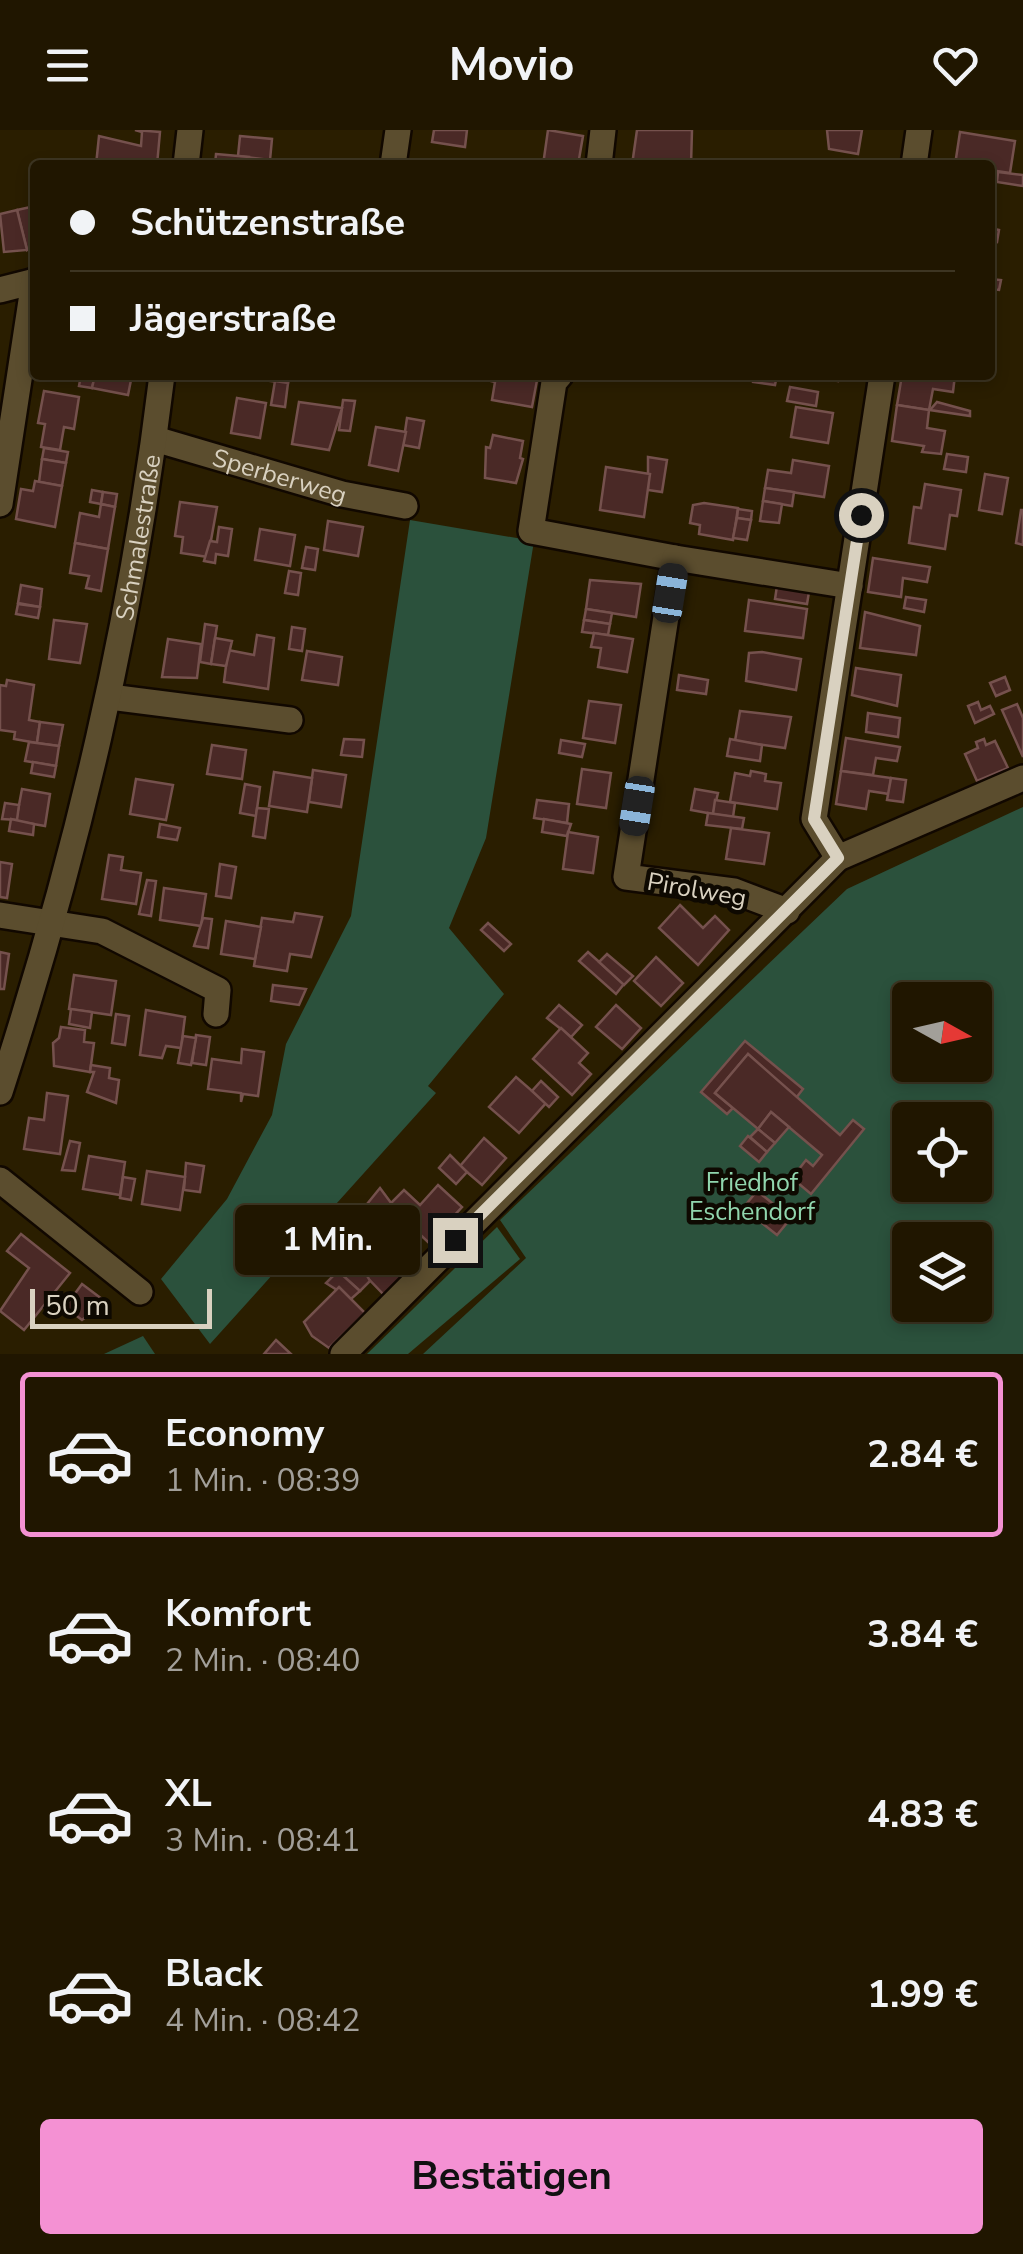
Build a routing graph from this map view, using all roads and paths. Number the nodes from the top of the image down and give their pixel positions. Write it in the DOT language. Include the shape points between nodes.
graph roads {
  1 [pos="190,130"];
  2 [pos="398,130"];
  3 [pos="604,130"];
  4 [pos="919,130"];
  5 [pos="187,160"];
  6 [pos="394,160"];
  7 [pos="600,160"];
  8 [pos="915,160"];
  9 [pos="30,282"];
  10 [pos="0,290"];
  11 [pos="30,313"];
  12 [pos="161,380"];
  13 [pos="556,380"];
  14 [pos="881,380"];
  15 [pos="154,438"];
  16 [pos="0,504"];
  17 [pos="404,506"];
  18 [pos="675,558"];
  19 [pos="850,586"];
  20 [pos="110,697"];
  21 [pos="290,720"];
  22 [pos="1023,778"];
  23 [pos="838,858"];
  24 [pos="787,911"];
  25 [pos="0,915"];
  26 [pos="56,921"];
  27 [pos="216,1014"];
  28 [pos="0,1092"];
  29 [pos="0,1180"];
  30 [pos="140,1292"];
  31 [pos="342,1354"];
  1 -- 5 [label="street"];
  2 -- 6 [label="street"];
  3 -- 7 [label="street"];
  4 -- 8 [label="street"];
  9 -- 10 [label="street"];
  11 -- 16 [label="street"];
  12 -- 15 [label="street, Schmalestraße"];
  13 -- 18 [label="street" via="531,531"];
  14 -- 19 [label="street"];
  15 -- 17 [label="street, Sperberweg"];
  15 -- 20 [label="street, Schmalestraße"];
  18 -- 19 [label="street"];
  18 -- 24 [label="street, Pirolweg" via="626,877 734,891"];
  19 -- 23 [label="street" via="814,819"];
  20 -- 21 [label="street"];
  20 -- 26 [label="street, Schmalestraße"];
  22 -- 23 [label="street"];
  23 -- 24 [label="street"];
  24 -- 31 [label="street"];
  25 -- 26 [label="street"];
  26 -- 27 [label="street" via="102,931 218,990"];
  26 -- 28 [label="street, Schmalestraße"];
  29 -- 30 [label="street"];
}
